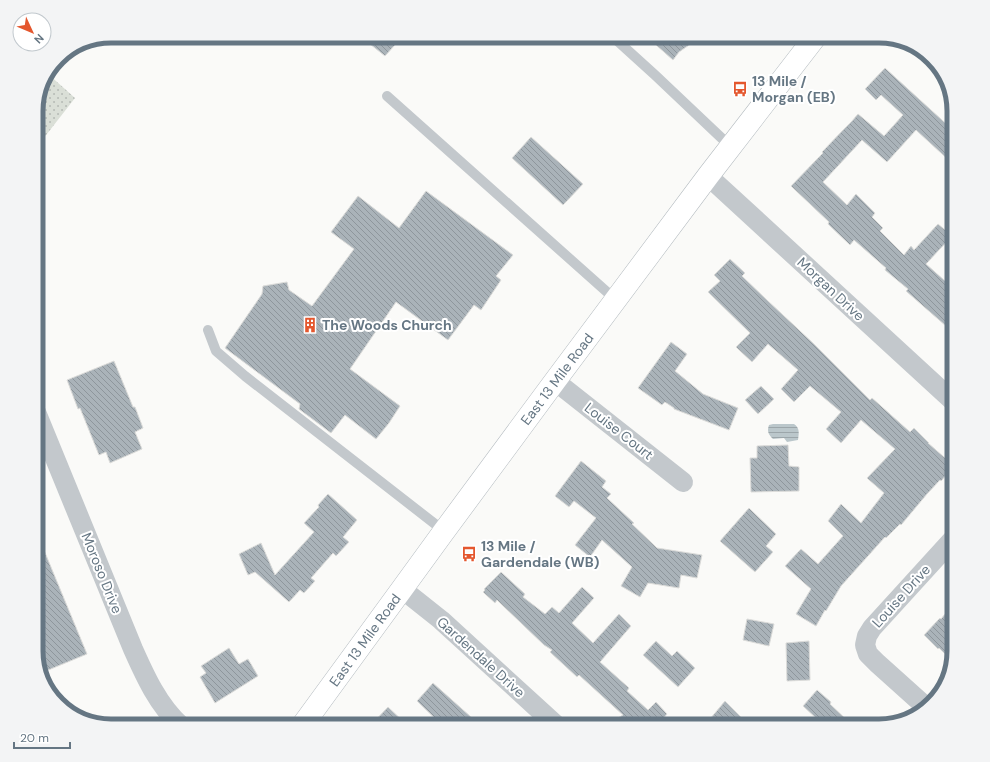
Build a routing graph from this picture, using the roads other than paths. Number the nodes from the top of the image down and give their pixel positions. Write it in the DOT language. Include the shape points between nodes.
graph roads {
  1 [pos="620,43"];
  2 [pos="811,43"];
  3 [pos="387,96"];
  4 [pos="731,147"];
  5 [pos="708,176"];
  6 [pos="616,300"];
  7 [pos="208,330"];
  8 [pos="556,381"];
  9 [pos="947,396"];
  10 [pos="43,429"];
  11 [pos="684,482"];
  12 [pos="444,531"];
  13 [pos="947,546"];
  14 [pos="402,590"];
  15 [pos="922,704"];
  16 [pos="174,719"];
  17 [pos="307,719"];
  18 [pos="549,719"];
  1 -- 4 [label="lane"];
  2 -- 4 [label="main road, East 13 Mile Road"];
  3 -- 6 [label="lane"];
  4 -- 5 [label="main road, East 13 Mile Road"];
  5 -- 6 [label="main road, East 13 Mile Road"];
  5 -- 9 [label="street, Morgan Drive"];
  6 -- 8 [label="main road, East 13 Mile Road"];
  7 -- 12 [label="lane" via="216,351 244,376"];
  8 -- 11 [label="street, Louise Court"];
  8 -- 12 [label="main road, East 13 Mile Road"];
  10 -- 16 [label="street, Moroso Drive" via="147,680"];
  12 -- 14 [label="main road, East 13 Mile Road"];
  13 -- 15 [label="street, Louise Drive" via="872,628 865,645 868,654"];
  14 -- 17 [label="main road, East 13 Mile Road"];
  14 -- 18 [label="street, Gardendale Drive" via="441,620"];
}
